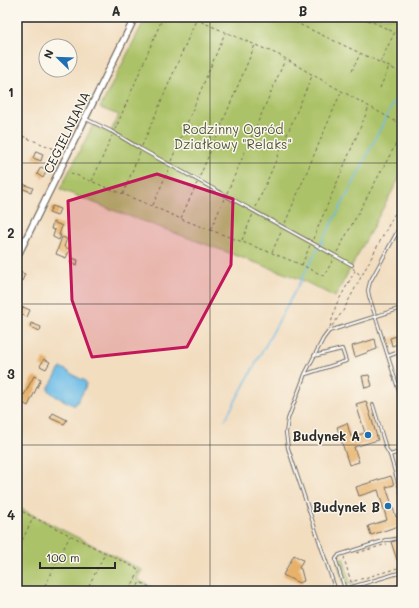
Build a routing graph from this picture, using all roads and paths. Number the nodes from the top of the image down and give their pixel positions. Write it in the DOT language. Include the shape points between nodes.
graph roads {
  1 [pos="135,17"];
  2 [pos="163,17"];
  3 [pos="190,17"];
  4 [pos="284,17"];
  5 [pos="299,17"];
  6 [pos="362,17"];
  7 [pos="402,18"];
  8 [pos="196,20"];
  9 [pos="296,23"];
  10 [pos="226,32"];
  11 [pos="395,32"];
  12 [pos="255,45"];
  13 [pos="360,53"];
  14 [pos="285,59"];
  15 [pos="380,62"];
  16 [pos="389,67"];
  17 [pos="352,71"];
  18 [pos="402,73"];
  19 [pos="313,75"];
  20 [pos="380,88"];
  21 [pos="341,91"];
  22 [pos="370,106"];
  23 [pos="85,119"];
  24 [pos="402,124"];
  25 [pos="113,133"];
  26 [pos="17,134"];
  27 [pos="141,149"];
  28 [pos="68,154"];
  29 [pos="170,164"];
  30 [pos="71,173"];
  31 [pos="198,180"];
  32 [pos="122,194"];
  33 [pos="226,195"];
  34 [pos="402,200"];
  35 [pos="152,206"];
  36 [pos="254,211"];
  37 [pos="181,219"];
  38 [pos="402,225"];
  39 [pos="283,227"];
  40 [pos="211,230"];
  41 [pos="242,241"];
  42 [pos="311,243"];
  43 [pos="272,253"];
  44 [pos="17,257"];
  45 [pos="302,265"];
  46 [pos="352,266"];
  47 [pos="355,271"];
  48 [pos="361,275"];
  49 [pos="402,308"];
  50 [pos="376,316"];
  51 [pos="329,331"];
  52 [pos="402,351"];
  53 [pos="314,356"];
  54 [pos="388,356"];
  55 [pos="305,374"];
  56 [pos="402,401"];
  57 [pos="373,405"];
  58 [pos="402,451"];
  59 [pos="390,455"];
  60 [pos="402,496"];
  61 [pos="17,509"];
  62 [pos="33,517"];
  63 [pos="70,536"];
  64 [pos="401,537"];
  65 [pos="388,544"];
  66 [pos="17,551"];
  67 [pos="105,553"];
  68 [pos="351,555"];
  69 [pos="344,558"];
  70 [pos="402,561"];
  71 [pos="398,568"];
  72 [pos="401,570"];
  73 [pos="355,586"];
  74 [pos="400,586"];
  75 [pos="344,590"];
  76 [pos="42,591"];
  77 [pos="86,591"];
  78 [pos="129,591"];
  79 [pos="135,591"];
  80 [pos="157,591"];
  81 [pos="336,591"];
  82 [pos="356,591"];
  83 [pos="383,591"];
  1 -- 23 [label="street, CEGIELNIANA"];
  2 -- 25 [label="path"];
  3 -- 8 [label="path"];
  4 -- 9 [label="path"];
  5 -- 9 [label="path"];
  6 -- 11 [label="path"];
  7 -- 11 [label="path"];
  8 -- 10 [label="path"];
  8 -- 27 [label="path"];
  9 -- 13 [label="path"];
  10 -- 12 [label="path"];
  10 -- 29 [label="path"];
  11 -- 15 [label="path"];
  12 -- 14 [label="path"];
  12 -- 31 [label="path"];
  13 -- 15 [label="path"];
  13 -- 17 [label="path"];
  14 -- 19 [label="path"];
  14 -- 33 [label="path"];
  15 -- 16 [label="path"];
  16 -- 18 [label="path"];
  16 -- 20 [label="path"];
  19 -- 21 [label="path"];
  19 -- 36 [label="path"];
  21 -- 22 [label="path"];
  21 -- 39 [label="path"];
  22 -- 24 [label="path"];
  22 -- 42 [label="path"];
  23 -- 25 [label="lane"];
  23 -- 28 [label="street, CEGIELNIANA"];
  25 -- 27 [label="lane"];
  25 -- 30 [label="path" via="91,182"];
  26 -- 28 [label="path"];
  27 -- 29 [label="lane"];
  27 -- 32 [label="path"];
  28 -- 44 [label="street, CEGIELNIANA"];
  29 -- 31 [label="lane"];
  29 -- 35 [label="path"];
  31 -- 33 [label="lane"];
  31 -- 37 [label="path"];
  33 -- 36 [label="lane"];
  33 -- 40 [label="path"];
  34 -- 48 [label="path"];
  36 -- 39 [label="lane"];
  36 -- 41 [label="path"];
  38 -- 50 [label="lane" via="369,285 369,296"];
  39 -- 42 [label="lane"];
  39 -- 43 [label="path"];
  42 -- 45 [label="path"];
  42 -- 46 [label="lane"];
  46 -- 47 [label="path"];
  47 -- 48 [label="path"];
  47 -- 51 [label="path" via="336,306"];
  48 -- 51 [label="path"];
  49 -- 50 [label="lane"];
  50 -- 51 [label="lane"];
  50 -- 54 [label="lane"];
  51 -- 53 [label="lane"];
  52 -- 54 [label="lane"];
  53 -- 55 [label="lane"];
  53 -- 55 [label="lane" via="342,349 346,362"];
  54 -- 56 [label="lane"];
  55 -- 81 [label="lane" via="288,419 288,448"];
  57 -- 59 [label="lane"];
  58 -- 59 [label="lane"];
  59 -- 60 [label="lane"];
  61 -- 62 [label="path"];
  62 -- 63 [label="path"];
  62 -- 66 [label="path"];
  63 -- 67 [label="path"];
  63 -- 76 [label="path"];
  64 -- 75 [label="lane" via="339,555 336,561"];
  65 -- 68 [label="path"];
  67 -- 77 [label="path"];
  67 -- 78 [label="path" via="140,570"];
  69 -- 71 [label="path" via="351,582"];
  70 -- 71 [label="path"];
  71 -- 72 [label="path"];
  72 -- 73 [label="lane"];
  73 -- 75 [label="lane"];
  73 -- 82 [label="lane"];
  74 -- 83 [label="lane"];
  79 -- 80 [label="path" via="140,582"];
}
